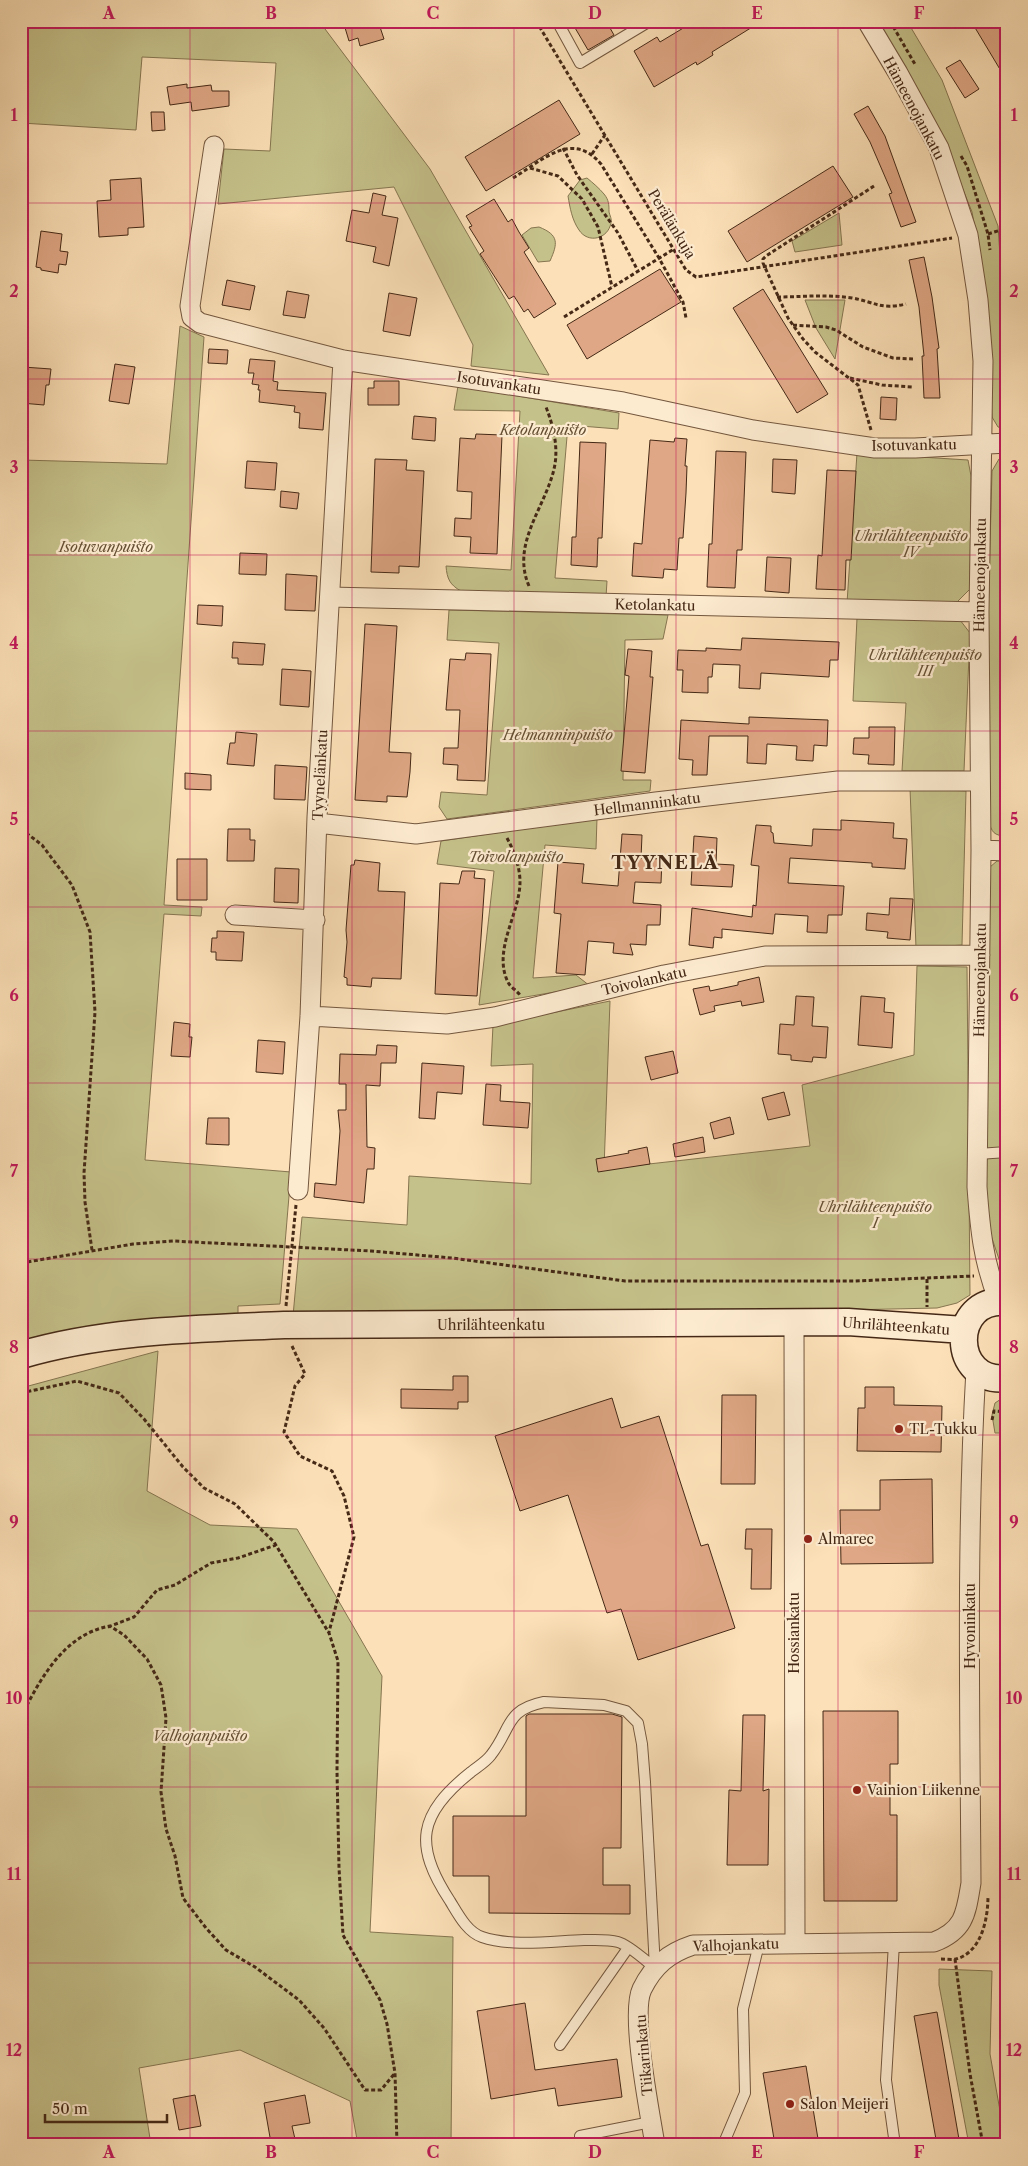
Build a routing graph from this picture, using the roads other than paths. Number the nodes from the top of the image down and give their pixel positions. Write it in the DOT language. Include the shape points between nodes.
graph roads {
  1 [pos="557,21"];
  2 [pos="650,21"];
  3 [pos="866,21"];
  4 [pos="214,146"];
  5 [pos="343,360"];
  6 [pos="982,443"];
  7 [pos="1007,443"];
  8 [pos="330,597"];
  9 [pos="979,612"];
  10 [pos="979,781"];
  11 [pos="317,823"];
  12 [pos="981,850"];
  13 [pos="1007,851"];
  14 [pos="235,915"];
  15 [pos="315,920"];
  16 [pos="980,955"];
  17 [pos="310,1016"];
  18 [pos="1007,1152"];
  19 [pos="978,1154"];
  20 [pos="298,1190"];
  21 [pos="1003,1301"];
  22 [pos="794,1322"];
  23 [pos="964,1330"];
  24 [pos="21,1355"];
  25 [pos="976,1369"];
  26 [pos="1007,1378"];
  27 [pos="979,1885"];
  28 [pos="894,1943"];
  29 [pos="759,1944"];
  30 [pos="795,1944"];
  31 [pos="628,1948"];
  32 [pos="655,1968"];
  33 [pos="560,2045"];
  34 [pos="651,2122"];
  35 [pos="580,2136"];
  36 [pos="654,2145"];
  37 [pos="723,2145"];
  38 [pos="895,2145"];
  1 -- 2 [label="lane" via="580,63"];
  3 -- 6 [label="street, Hämeenojankatu" via="939,148 968,236 983,361"];
  4 -- 5 [label="street, Isotuvankatu" via="190,306 192,316 200,323"];
  5 -- 6 [label="street, Isotuvankatu" via="623,402 753,430 874,448"];
  5 -- 8 [label="street, Tyynelänkatu"];
  6 -- 7 [label="street, Isotuvankatu"];
  6 -- 9 [label="street, Hämeenojankatu"];
  8 -- 9 [label="street, Ketolankatu"];
  8 -- 11 [label="street, Tyynelänkatu"];
  9 -- 10 [label="street, Hämeenojankatu"];
  10 -- 11 [label="street, Hellmanninkatu" via="838,781 416,834"];
  10 -- 12 [label="street, Hämeenojankatu"];
  11 -- 15 [label="street, Tyynelänkatu"];
  12 -- 13 [label="street"];
  12 -- 16 [label="street, Hämeenojankatu"];
  14 -- 15 [label="street"];
  15 -- 17 [label="street, Tyynelänkatu"];
  16 -- 17 [label="street, Toivolankatu" via="765,956 664,975 494,1018 447,1024"];
  16 -- 19 [label="street, Hämeenojankatu"];
  17 -- 20 [label="street, Tyynelänkatu"];
  18 -- 19 [label="lane"];
  19 -- 21 [label="street, Hämeenojankatu" via="980,1233 988,1275"];
  21 -- 23 [label="street" via="986,1304 977,1310"];
  22 -- 23 [label="street, Uhrilähteenkatu" via="848,1322"];
  22 -- 24 [label="street, Uhrilähteenkatu" via="198,1328 123,1335"];
  22 -- 30 [label="street, Hossiankatu"];
  23 -- 25 [label="street" via="964,1351"];
  25 -- 26 [label="street" via="987,1376"];
  25 -- 27 [label="street, Hyvoninkatu" via="969,1604"];
  27 -- 28 [label="street, Valhojankatu" via="958,1928 947,1937 934,1942"];
  28 -- 30 [label="street, Valhojankatu"];
  28 -- 38 [label="lane" via="886,2080"];
  29 -- 30 [label="street, Valhojankatu"];
  29 -- 32 [label="street, Valhojankatu" via="693,1945 673,1952"];
  29 -- 37 [label="lane" via="743,2009 745,2093"];
  31 -- 32 [label="lane"];
  31 -- 32 [label="lane" via="620,1942 602,1940 500,1942 480,1936 464,1924 435,1879 425,1839 429,1819 451,1788 490,1757 517,1712 530,1705 544,1702 604,1705 626,1710 638,1723 642,1744"];
  31 -- 33 [label="lane"];
  32 -- 34 [label="street, Tiikarinkatu" via="641,1990 638,2015"];
  34 -- 35 [label="lane"];
  34 -- 36 [label="street, Tiikarinkatu"];
}
